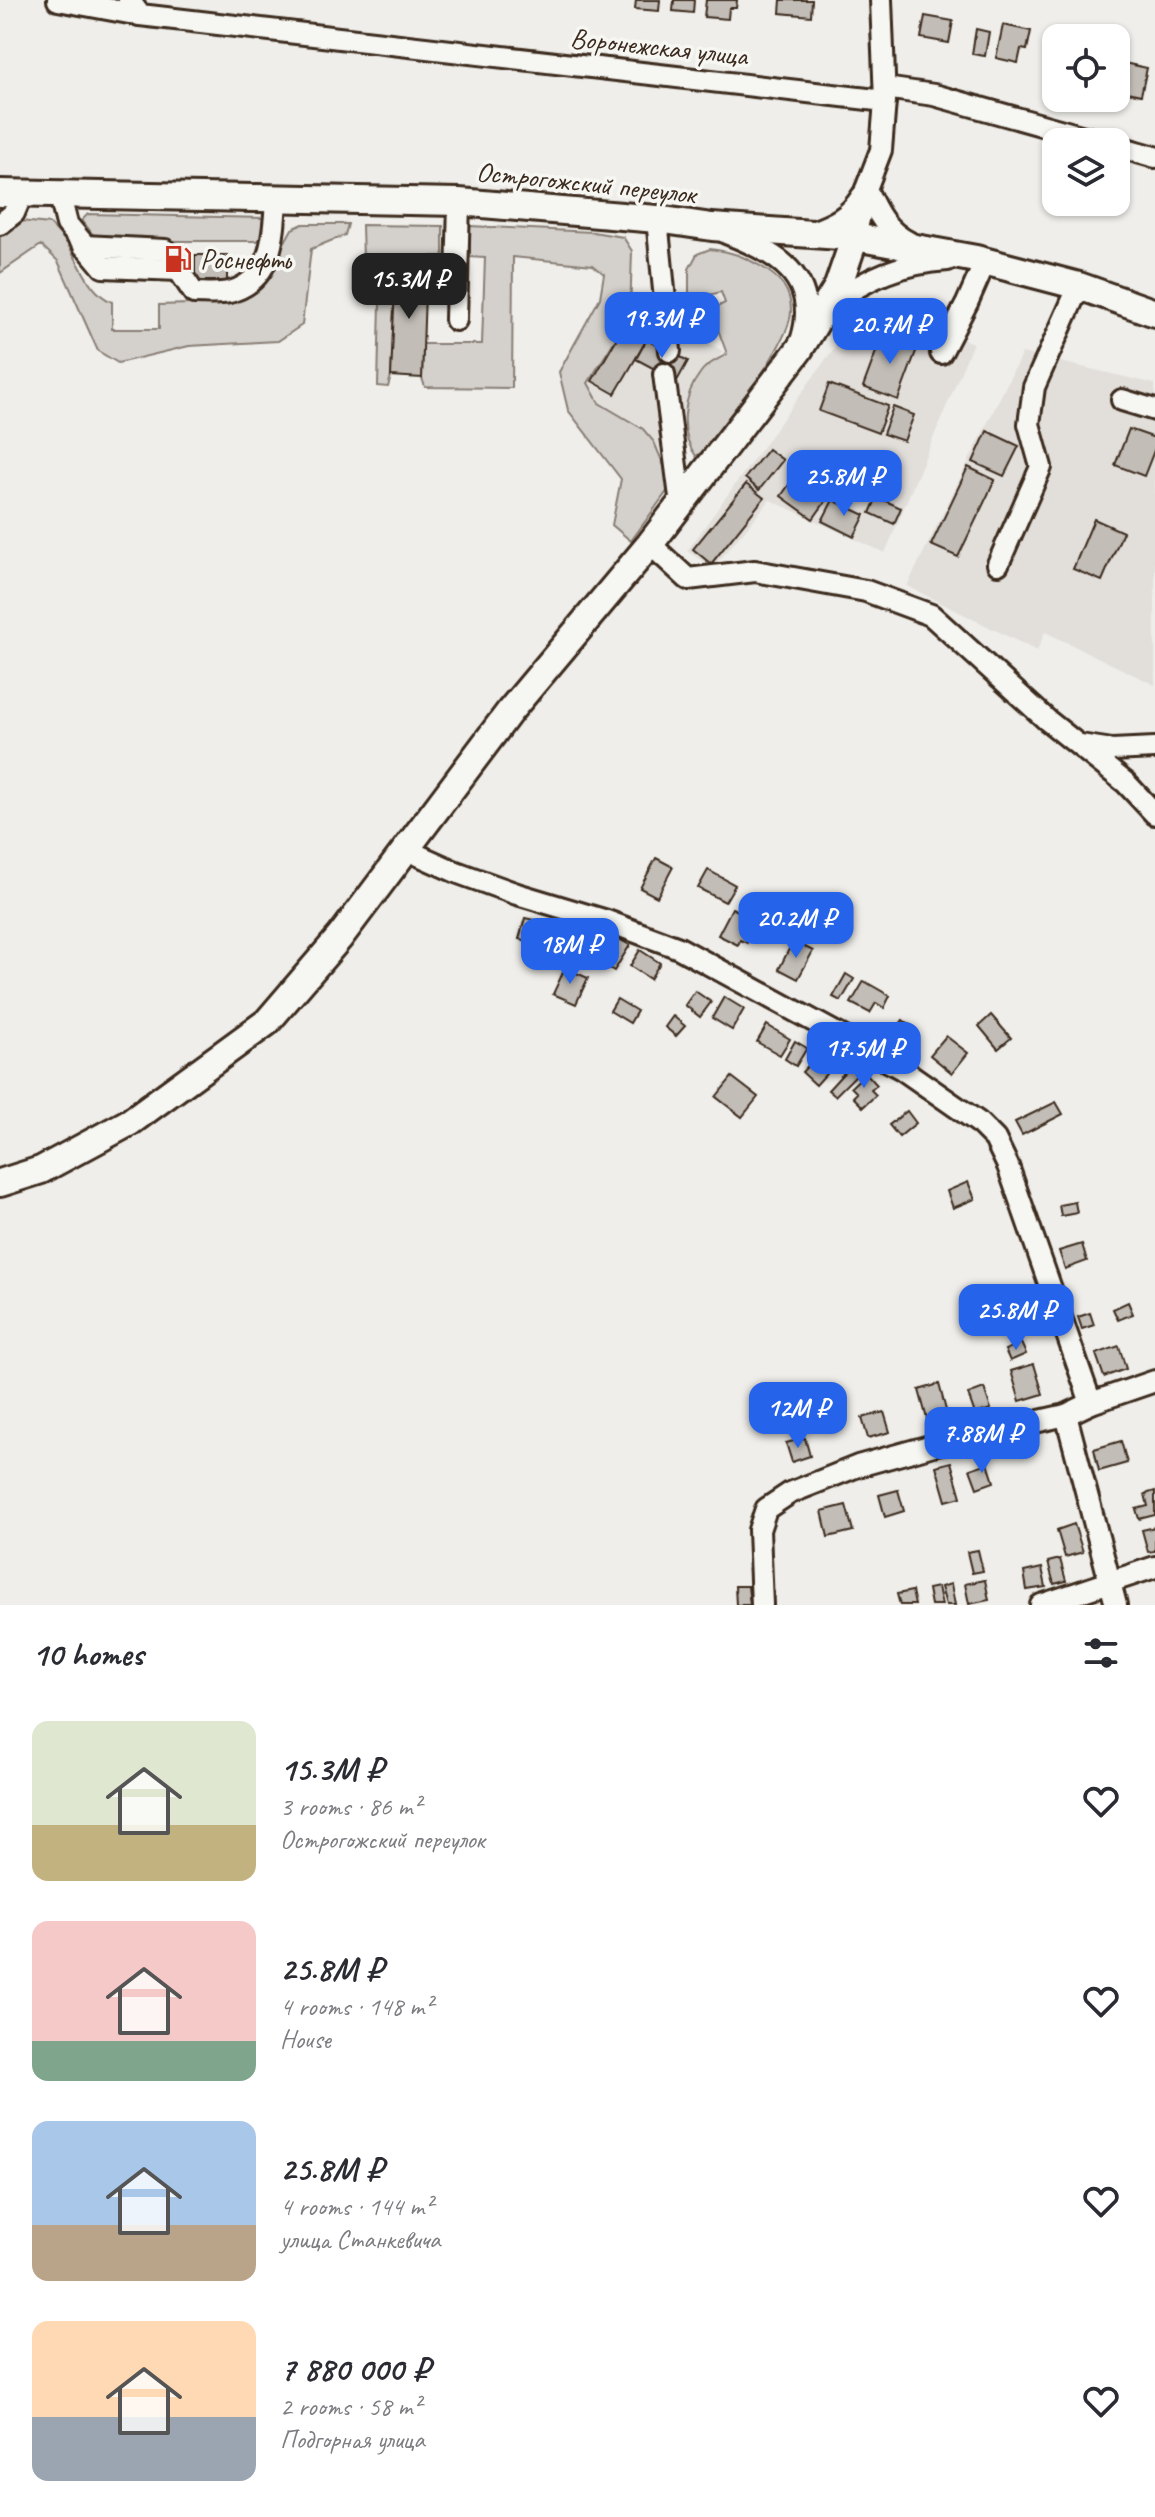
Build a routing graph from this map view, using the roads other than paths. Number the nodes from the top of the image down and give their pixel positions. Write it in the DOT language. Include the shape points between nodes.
graph roads {
  1 [pos="58,0"];
  2 [pos="881,0"];
  3 [pos="134,7"];
  4 [pos="885,95"];
  5 [pos="1052,128"];
  6 [pos="1130,150"];
  7 [pos="1155,157"];
  8 [pos="866,189"];
  9 [pos="11,193"];
  10 [pos="60,196"];
  11 [pos="276,199"];
  12 [pos="459,202"];
  13 [pos="657,219"];
  14 [pos="0,224"];
  15 [pos="712,227"];
  16 [pos="806,234"];
  17 [pos="855,237"];
  18 [pos="920,249"];
  19 [pos="981,260"];
  20 [pos="1079,286"];
  21 [pos="822,313"];
  22 [pos="1155,313"];
  23 [pos="456,320"];
  24 [pos="799,350"];
  25 [pos="670,351"];
  26 [pos="941,353"];
  27 [pos="664,374"];
  28 [pos="1122,400"];
  29 [pos="1155,410"];
  30 [pos="681,505"];
  31 [pos="650,544"];
  32 [pos="998,564"];
  33 [pos="1080,745"];
  34 [pos="1155,748"];
  35 [pos="1155,814"];
  36 [pos="407,850"];
  37 [pos="0,1183"];
  38 [pos="1155,1381"];
  39 [pos="1091,1403"];
  40 [pos="1066,1415"];
  41 [pos="1155,1567"];
  42 [pos="1110,1583"];
  43 [pos="762,1605"];
  44 [pos="1041,1605"];
  45 [pos="1116,1605"];
  1 -- 3 [label="street, Воронежская улица"];
  2 -- 4 [label="street"];
  3 -- 4 [label="street, Воронежская улица"];
  4 -- 5 [label="street, Воронежская улица" via="934,95"];
  4 -- 8 [label="street" via="881,150"];
  6 -- 7 [label="street"];
  8 -- 16 [label="street" via="852,212"];
  8 -- 17 [label="street"];
  8 -- 18 [label="street" via="893,235"];
  9 -- 10 [label="main road, Острогожский переулок"];
  9 -- 14 [label="street" via="14,213"];
  10 -- 11 [label="main road, Острогожский переулок"];
  10 -- 11 [label="street" via="67,224 84,246 165,250 194,293 232,292 256,278 273,245"];
  11 -- 12 [label="main road, Острогожский переулок"];
  12 -- 13 [label="main road, Острогожский переулок"];
  12 -- 23 [label="street"];
  13 -- 15 [label="main road, Острогожский переулок"];
  13 -- 25 [label="street"];
  15 -- 16 [label="main road, Острогожский переулок"];
  15 -- 24 [label="street" via="762,249 794,272 806,300"];
  16 -- 17 [label="main road, Острогожский переулок"];
  17 -- 18 [label="main road, Острогожский переулок"];
  17 -- 21 [label="main road"];
  18 -- 19 [label="main road, Острогожский переулок"];
  19 -- 20 [label="main road, Острогожский переулок"];
  19 -- 21 [label="street" via="918,263 883,272"];
  19 -- 26 [label="street" via="967,303"];
  20 -- 22 [label="main road, Острогожский переулок"];
  20 -- 32 [label="street" via="1034,387 1029,424 1041,467"];
  21 -- 24 [label="main road"];
  24 -- 30 [label="main road"];
  27 -- 30 [label="street"];
  28 -- 29 [label="street"];
  30 -- 31 [label="main road"];
  31 -- 33 [label="street" via="688,579 755,571 866,591 931,615"];
  31 -- 36 [label="main road" via="510,711"];
  33 -- 34 [label="street"];
  33 -- 35 [label="street"];
  36 -- 37 [label="main road" via="267,1022 130,1122 41,1170"];
  36 -- 39 [label="street" via="517,894 679,948 902,1069 978,1122 995,1139 1008,1166"];
  38 -- 39 [label="street"];
  39 -- 40 [label="street"];
  40 -- 42 [label="street"];
  40 -- 43 [label="street" via="858,1466 790,1493 766,1509 759,1530"];
  41 -- 42 [label="street"];
  42 -- 44 [label="street"];
  42 -- 45 [label="street"];
}
